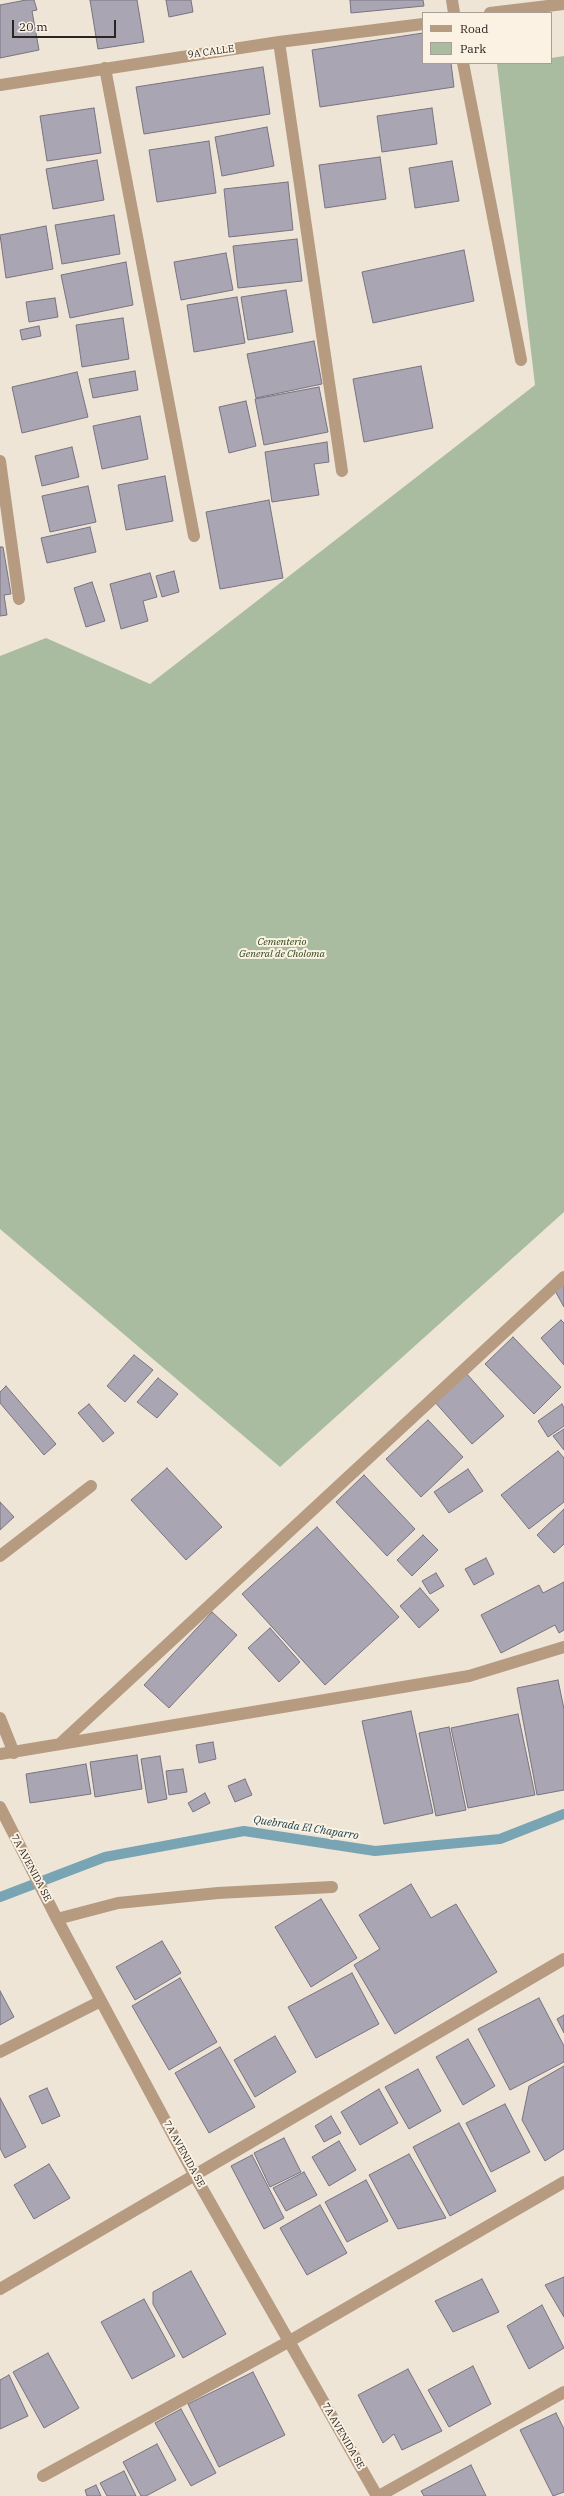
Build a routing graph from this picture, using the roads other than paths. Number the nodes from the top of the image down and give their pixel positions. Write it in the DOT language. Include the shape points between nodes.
graph roads {
  1 [pos="452,0"];
  2 [pos="564,4"];
  3 [pos="498,8"];
  4 [pos="454,12"];
  5 [pos="422,24"];
  6 [pos="279,42"];
  7 [pos="463,64"];
  8 [pos="105,68"];
  9 [pos="0,86"];
  10 [pos="521,360"];
  11 [pos="0,461"];
  12 [pos="342,471"];
  13 [pos="194,536"];
  14 [pos="18,599"];
  15 [pos="564,1277"];
  16 [pos="91,1486"];
  17 [pos="0,1556"];
  18 [pos="564,1647"];
  19 [pos="0,1718"];
  20 [pos="61,1743"];
  21 [pos="14,1753"];
  22 [pos="0,1754"];
  23 [pos="0,1807"];
  24 [pos="332,1887"];
  25 [pos="57,1919"];
  26 [pos="564,1959"];
  27 [pos="101,2001"];
  28 [pos="0,2052"];
  29 [pos="195,2176"];
  30 [pos="564,2182"];
  31 [pos="0,2289"];
  32 [pos="288,2342"];
  33 [pos="564,2392"];
  34 [pos="44,2476"];
  35 [pos="378,2496"];
  1 -- 4 [label="street"];
  2 -- 3 [label="street"];
  5 -- 6 [label="street, 9A CALLE"];
  6 -- 8 [label="street, 9A CALLE"];
  6 -- 12 [label="street"];
  7 -- 10 [label="street"];
  8 -- 9 [label="street, 9A CALLE"];
  8 -- 13 [label="street"];
  11 -- 14 [label="street"];
  15 -- 20 [label="street"];
  16 -- 17 [label="street"];
  18 -- 20 [label="street" via="469,1676"];
  19 -- 21 [label="street"];
  20 -- 21 [label="street"];
  21 -- 22 [label="street"];
  23 -- 25 [label="street, 7A AVENIDA SE"];
  24 -- 25 [label="street" via="218,1893 118,1903"];
  25 -- 27 [label="street, 7A AVENIDA SE"];
  26 -- 29 [label="street"];
  27 -- 28 [label="street"];
  27 -- 29 [label="street, 7A AVENIDA SE"];
  29 -- 31 [label="street"];
  29 -- 32 [label="street, 7A AVENIDA SE"];
  30 -- 32 [label="street"];
  32 -- 34 [label="street"];
  32 -- 35 [label="street, 7A AVENIDA SE"];
  33 -- 35 [label="street"];
}
